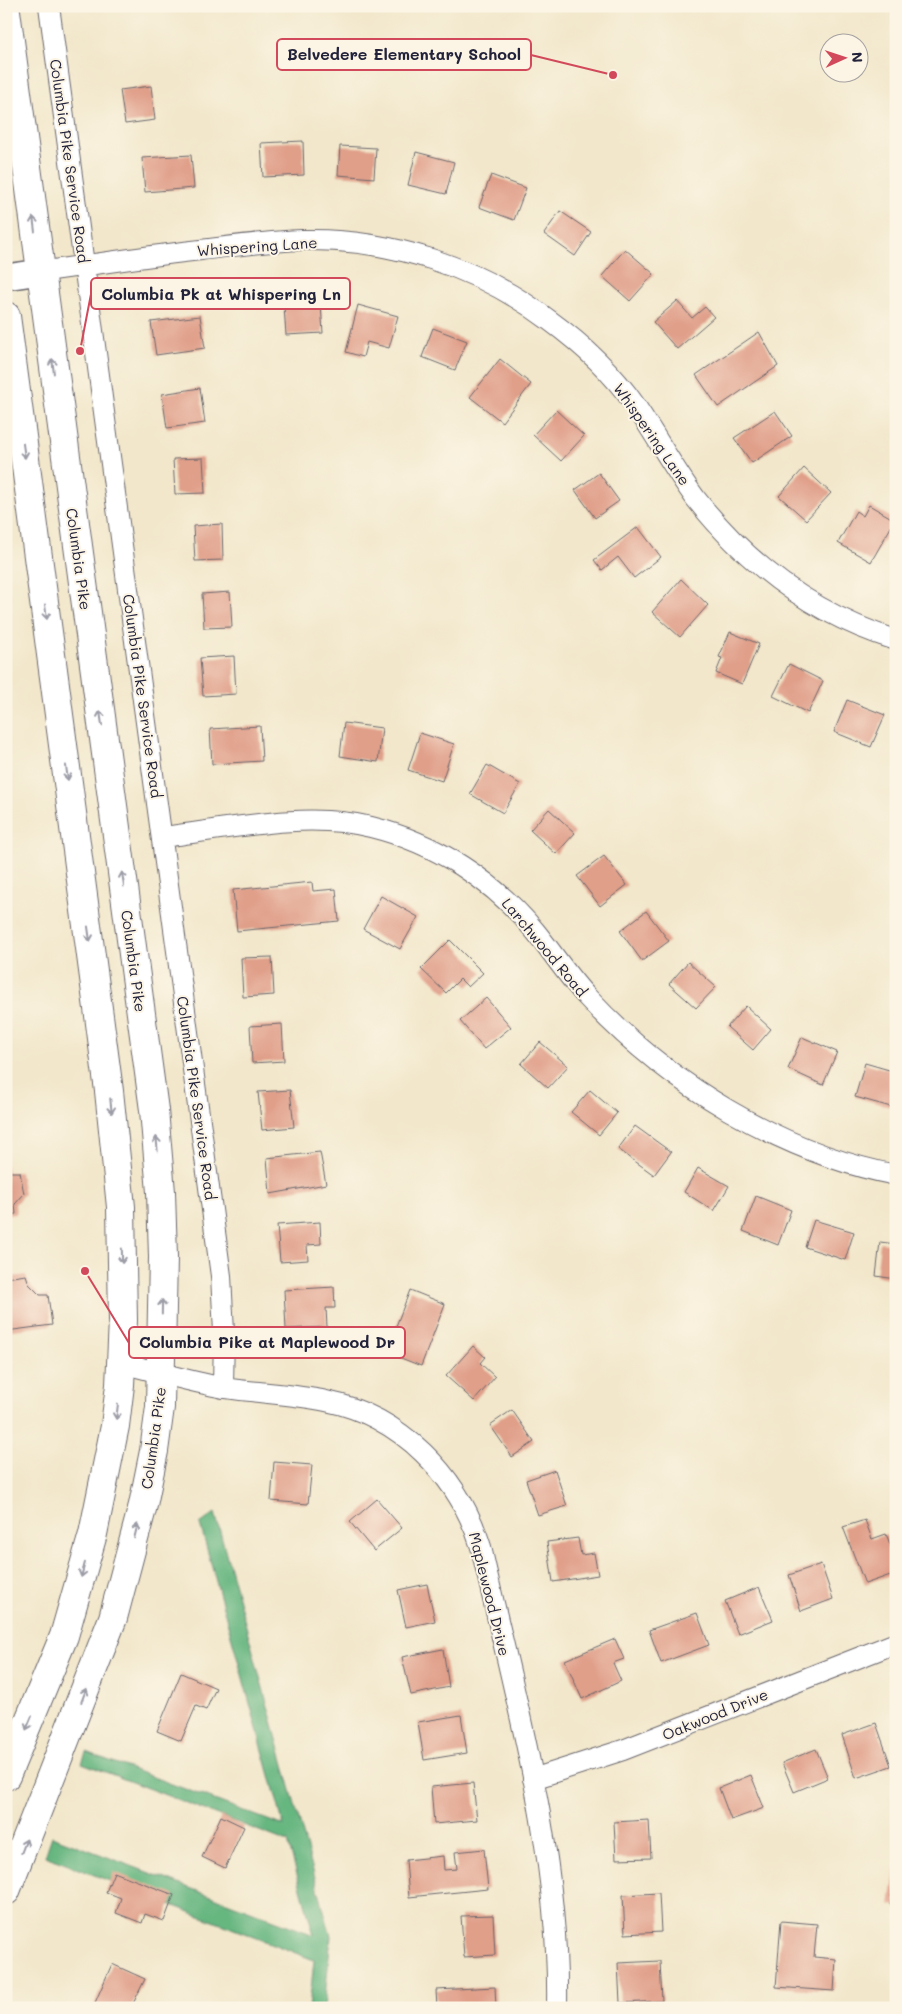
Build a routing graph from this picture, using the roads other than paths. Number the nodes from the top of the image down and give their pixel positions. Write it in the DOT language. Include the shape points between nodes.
graph roads {
  1 [pos="49,6"];
  2 [pos="6,11"];
  3 [pos="85,265"];
  4 [pos="40,272"];
  5 [pos="6,277"];
  6 [pos="6,316"];
  7 [pos="896,640"];
  8 [pos="162,837"];
  9 [pos="896,1175"];
  10 [pos="122,1363"];
  11 [pos="161,1373"];
  12 [pos="223,1388"];
  13 [pos="896,1643"];
  14 [pos="6,1776"];
  15 [pos="533,1779"];
  16 [pos="6,1891"];
  17 [pos="557,2008"];
  1 -- 3 [label="street, Columbia Pike Service Road"];
  4 -- 2 [label="main road, Columbia Pike, one-way"];
  3 -- 4 [label="street, Whispering Lane"];
  3 -- 7 [label="street, Whispering Lane" via="303,240 354,243 403,251 448,264 490,282 531,306 573,337 604,367 634,403 695,496 724,532 755,562 791,590 829,613"];
  3 -- 8 [label="street, Columbia Pike Service Road"];
  4 -- 5 [label="street, Whispering Lane"];
  11 -- 4 [label="main road, Columbia Pike, one-way" via="161,1192 154,1110"];
  6 -- 10 [label="main road, one-way" via="109,1091 121,1207"];
  8 -- 9 [label="street, Larchwood Road" via="300,820 337,821 409,839 447,856 508,901 588,999 628,1038 674,1075 722,1107 775,1135 830,1157"];
  8 -- 12 [label="street, Columbia Pike Service Road" via="221,1276"];
  10 -- 11 [label="street, Maplewood Drive"];
  10 -- 14 [label="main road, one-way" via="105,1482 81,1579 64,1636"];
  11 -- 12 [label="street, Maplewood Drive"];
  16 -- 11 [label="main road, Columbia Pike, one-way" via="113,1618 152,1460 160,1407"];
  12 -- 15 [label="street, Maplewood Drive" via="327,1401 362,1412 417,1446 442,1471 461,1499 481,1547"];
  13 -- 15 [label="street, Oakwood Drive" via="623,1750"];
  15 -- 17 [label="street, Maplewood Drive" via="554,1904"];
}
